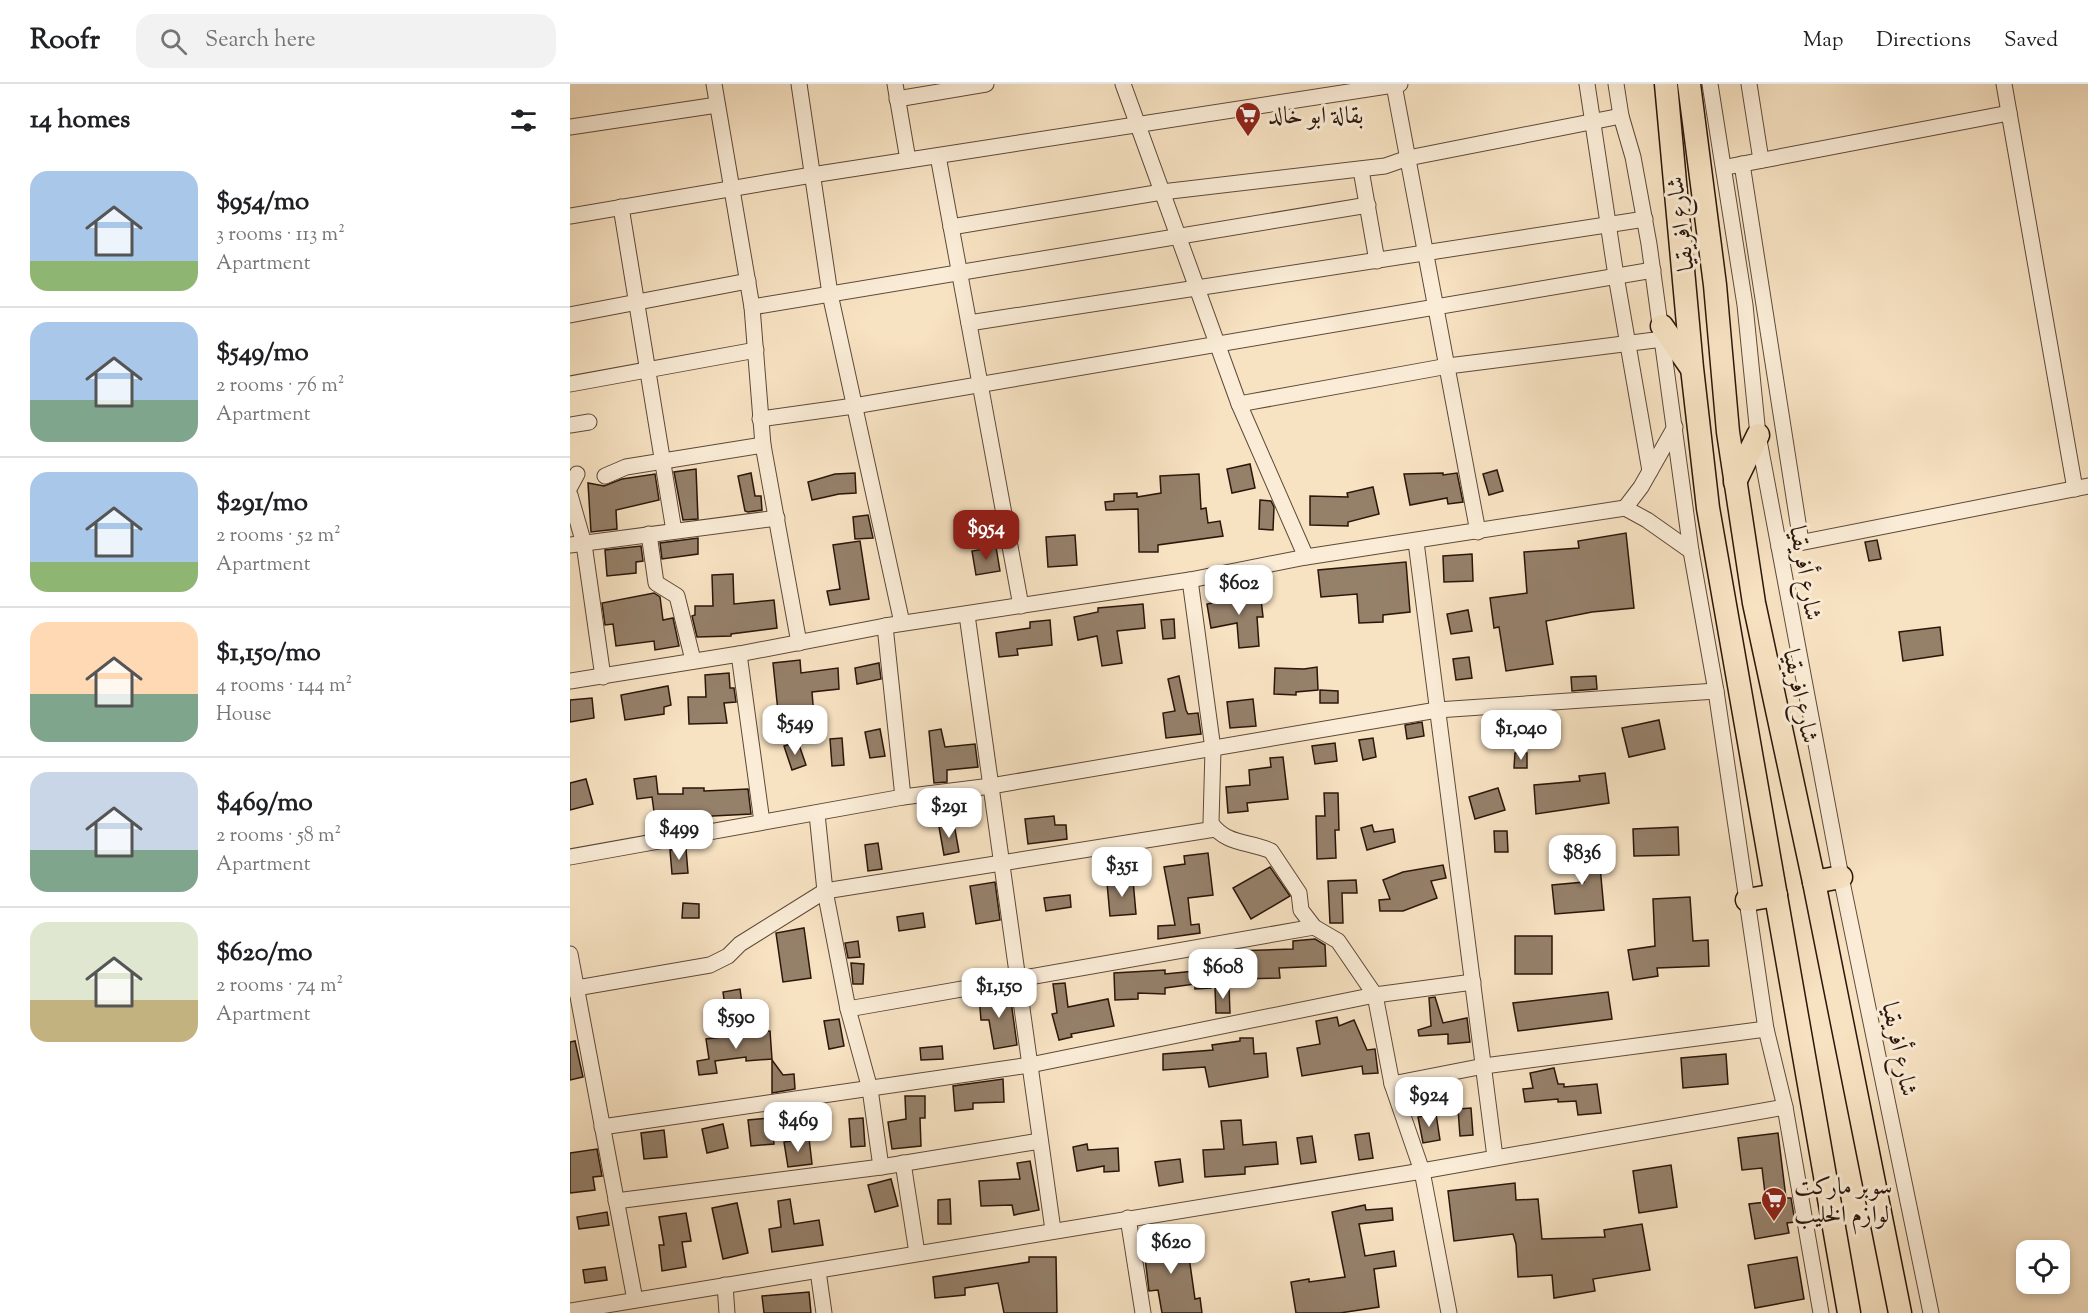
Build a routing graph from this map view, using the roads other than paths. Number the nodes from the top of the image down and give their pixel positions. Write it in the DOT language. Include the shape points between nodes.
graph roads {
  1 [pos="714,84"];
  2 [pos="799,84"];
  3 [pos="986,84"];
  4 [pos="1123,84"];
  5 [pos="1587,84"];
  6 [pos="1616,84"];
  7 [pos="1666,84"];
  8 [pos="1689,84"];
  9 [pos="1710,84"];
  10 [pos="1749,84"];
  11 [pos="2004,84"];
  12 [pos="1397,85"];
  13 [pos="896,91"];
  14 [pos="717,105"];
  15 [pos="2009,113"];
  16 [pos="1621,116"];
  17 [pos="1593,122"];
  18 [pos="1138,126"];
  19 [pos="570,127"];
  20 [pos="938,156"];
  21 [pos="1408,158"];
  22 [pos="908,160"];
  23 [pos="1761,160"];
  24 [pos="1742,164"];
  25 [pos="1723,168"];
  26 [pos="1360,170"];
  27 [pos="812,175"];
  28 [pos="733,190"];
  29 [pos="1162,192"];
  30 [pos="1368,205"];
  31 [pos="621,207"];
  32 [pos="570,216"];
  33 [pos="1645,219"];
  34 [pos="1608,224"];
  35 [pos="951,227"];
  36 [pos="1178,237"];
  37 [pos="1426,254"];
  38 [pos="1377,261"];
  39 [pos="1653,270"];
  40 [pos="960,274"];
  41 [pos="1616,276"];
  42 [pos="748,281"];
  43 [pos="1197,289"];
  44 [pos="830,294"];
  45 [pos="637,303"];
  46 [pos="752,307"];
  47 [pos="1436,307"];
  48 [pos="570,315"];
  49 [pos="969,323"];
  50 [pos="1663,332"];
  51 [pos="1629,343"];
  52 [pos="1217,344"];
  53 [pos="756,350"];
  54 [pos="1448,366"];
  55 [pos="646,368"];
  56 [pos="1692,368"];
  57 [pos="979,383"];
  58 [pos="570,384"];
  59 [pos="1239,404"];
  60 [pos="854,406"];
  61 [pos="760,419"];
  62 [pos="589,422"];
  63 [pos="570,425"];
  64 [pos="1675,427"];
  65 [pos="1758,435"];
  66 [pos="763,445"];
  67 [pos="664,460"];
  68 [pos="1650,471"];
  69 [pos="605,476"];
  70 [pos="1735,482"];
  71 [pos="2082,488"];
  72 [pos="570,495"];
  73 [pos="1625,508"];
  74 [pos="777,518"];
  75 [pos="674,531"];
  76 [pos="1478,532"];
  77 [pos="649,534"];
  78 [pos="1416,542"];
  79 [pos="1801,542"];
  80 [pos="577,544"];
  81 [pos="1779,547"];
  82 [pos="1691,551"];
  83 [pos="1306,557"];
  84 [pos="1190,580"];
  85 [pos="1021,606"];
  86 [pos="967,615"];
  87 [pos="902,623"];
  88 [pos="885,626"];
  89 [pos="799,643"];
  90 [pos="740,654"];
  91 [pos="693,660"];
  92 [pos="603,677"];
  93 [pos="570,681"];
  94 [pos="1716,692"];
  95 [pos="1437,710"];
  96 [pos="1213,749"];
  97 [pos="991,786"];
  98 [pos="903,797"];
  99 [pos="818,814"];
  100 [pos="762,822"];
  101 [pos="1215,829"];
  102 [pos="570,857"];
  103 [pos="1002,865"];
  104 [pos="1841,877"];
  105 [pos="1814,882"];
  106 [pos="825,891"];
  107 [pos="1776,895"];
  108 [pos="1747,900"];
  109 [pos="1314,927"];
  110 [pos="570,954"];
  111 [pos="1018,979"];
  112 [pos="1473,982"];
  113 [pos="573,988"];
  114 [pos="1375,995"];
  115 [pos="848,1009"];
  116 [pos="1766,1029"];
  117 [pos="1030,1065"];
  118 [pos="1484,1066"];
  119 [pos="1392,1084"];
  120 [pos="870,1089"];
  121 [pos="1785,1107"];
  122 [pos="602,1127"];
  123 [pos="1040,1141"];
  124 [pos="1495,1157"];
  125 [pos="903,1163"];
  126 [pos="881,1167"];
  127 [pos="1422,1171"];
  128 [pos="616,1201"];
  129 [pos="1128,1218"];
  130 [pos="1053,1230"];
  131 [pos="917,1253"];
  132 [pos="818,1271"];
  133 [pos="725,1285"];
  134 [pos="635,1300"];
  135 [pos="570,1311"];
  136 [pos="727,1313"];
  137 [pos="824,1313"];
  138 [pos="1143,1313"];
  139 [pos="1449,1313"];
  140 [pos="1821,1313"];
  141 [pos="1849,1313"];
  142 [pos="1900,1313"];
  143 [pos="1931,1313"];
  1 -- 14 [label="street"];
  2 -- 27 [label="street"];
  3 -- 13 [label="street"];
  4 -- 18 [label="street"];
  5 -- 17 [label="street"];
  6 -- 16 [label="street"];
  7 -- 56 [label="highway, شارع افريقيا"];
  8 -- 70 [label="highway, شارع افريقيا"];
  9 -- 25 [label="street, شارع أفريقيا"];
  10 -- 23 [label="street"];
  11 -- 15 [label="street"];
  12 -- 18 [label="street"];
  12 -- 21 [label="street"];
  13 -- 22 [label="street"];
  14 -- 19 [label="street"];
  14 -- 28 [label="street"];
  15 -- 23 [label="street"];
  15 -- 71 [label="street"];
  16 -- 17 [label="street"];
  16 -- 33 [label="street, شارع افريقيا" via="1634,156"];
  17 -- 21 [label="street"];
  17 -- 34 [label="street"];
  18 -- 20 [label="street"];
  18 -- 29 [label="street"];
  20 -- 22 [label="street"];
  20 -- 35 [label="street"];
  21 -- 26 [label="street"];
  21 -- 37 [label="street"];
  22 -- 27 [label="street"];
  23 -- 24 [label="street"];
  24 -- 25 [label="street"];
  24 -- 79 [label="street"];
  25 -- 65 [label="street, شارع أفريقيا" via="1745,305"];
  26 -- 29 [label="street"];
  26 -- 30 [label="street"];
  27 -- 28 [label="street"];
  27 -- 44 [label="street"];
  28 -- 31 [label="street"];
  28 -- 42 [label="street"];
  29 -- 35 [label="street"];
  29 -- 36 [label="street"];
  30 -- 36 [label="street"];
  30 -- 38 [label="street"];
  31 -- 32 [label="street"];
  31 -- 45 [label="street"];
  33 -- 34 [label="street"];
  33 -- 39 [label="street, شارع افريقيا"];
  34 -- 37 [label="street"];
  34 -- 41 [label="street"];
  35 -- 40 [label="street"];
  36 -- 40 [label="street"];
  36 -- 43 [label="street"];
  37 -- 38 [label="street"];
  37 -- 47 [label="street"];
  38 -- 43 [label="street"];
  39 -- 41 [label="street"];
  39 -- 50 [label="street, شارع افريقيا"];
  40 -- 44 [label="street"];
  40 -- 49 [label="street"];
  41 -- 47 [label="street"];
  41 -- 51 [label="street"];
  42 -- 45 [label="street"];
  42 -- 46 [label="street"];
  43 -- 49 [label="street"];
  43 -- 52 [label="street"];
  44 -- 46 [label="street"];
  44 -- 60 [label="street"];
  45 -- 48 [label="street"];
  45 -- 55 [label="street"];
  46 -- 53 [label="street"];
  47 -- 52 [label="street"];
  47 -- 54 [label="street"];
  49 -- 57 [label="street"];
  50 -- 51 [label="street"];
  50 -- 56 [label="highway"];
  50 -- 64 [label="street, شارع افريقيا"];
  51 -- 54 [label="street"];
  51 -- 68 [label="street"];
  52 -- 57 [label="street"];
  52 -- 59 [label="street"];
  53 -- 55 [label="street"];
  53 -- 61 [label="street"];
  54 -- 59 [label="street"];
  54 -- 76 [label="street"];
  55 -- 58 [label="street"];
  55 -- 67 [label="street"];
  56 -- 107 [label="highway, شارع افريقيا" via="1708,508"];
  57 -- 60 [label="street"];
  57 -- 85 [label="street"];
  59 -- 83 [label="street"];
  60 -- 61 [label="street"];
  60 -- 87 [label="street"];
  61 -- 66 [label="street"];
  62 -- 63 [label="street"];
  64 -- 68 [label="street"];
  64 -- 82 [label="street, شارع افريقيا"];
  65 -- 70 [label="highway"];
  65 -- 81 [label="street, شارع أفريقيا"];
  66 -- 67 [label="street"];
  66 -- 74 [label="street"];
  67 -- 69 [label="street" via="626,467"];
  67 -- 75 [label="street"];
  68 -- 73 [label="street"];
  70 -- 105 [label="highway, شارع افريقيا" via="1754,603"];
  71 -- 79 [label="street"];
  72 -- 80 [label="street"];
  73 -- 76 [label="street"];
  73 -- 82 [label="street"];
  74 -- 75 [label="street"];
  74 -- 89 [label="street"];
  75 -- 77 [label="street"];
  76 -- 78 [label="street"];
  77 -- 80 [label="street"];
  77 -- 91 [label="street" via="656,583 677,596"];
  78 -- 83 [label="street"];
  78 -- 95 [label="street"];
  79 -- 81 [label="street"];
  80 -- 92 [label="street"];
  81 -- 104 [label="street, شارع أفريقيا"];
  82 -- 94 [label="street, شارع افريقيا"];
  83 -- 84 [label="street"];
  84 -- 85 [label="street"];
  84 -- 96 [label="street"];
  85 -- 86 [label="street"];
  86 -- 87 [label="street"];
  86 -- 97 [label="street"];
  87 -- 88 [label="street"];
  88 -- 89 [label="street"];
  88 -- 98 [label="street"];
  89 -- 90 [label="street"];
  90 -- 91 [label="street"];
  90 -- 100 [label="street"];
  91 -- 92 [label="street"];
  92 -- 93 [label="street"];
  94 -- 95 [label="street"];
  94 -- 108 [label="street, شارع افريقيا"];
  95 -- 96 [label="street"];
  95 -- 112 [label="street"];
  96 -- 97 [label="street"];
  96 -- 101 [label="street" via="1211,823"];
  97 -- 98 [label="street"];
  97 -- 103 [label="street"];
  98 -- 99 [label="street"];
  99 -- 100 [label="street"];
  99 -- 106 [label="street"];
  100 -- 102 [label="street"];
  101 -- 103 [label="street"];
  101 -- 109 [label="street" via="1234,841 1271,851 1289,874 1299,893 1301,910"];
  103 -- 106 [label="street"];
  103 -- 111 [label="street"];
  104 -- 105 [label="highway"];
  104 -- 143 [label="street, شارع أفريقيا"];
  105 -- 142 [label="highway, شارع افريقيا"];
  106 -- 113 [label="street" via="710,964"];
  106 -- 115 [label="street"];
  107 -- 108 [label="highway"];
  107 -- 141 [label="highway, شارع افريقيا"];
  108 -- 116 [label="street, شارع افريقيا"];
  109 -- 111 [label="street"];
  109 -- 114 [label="street" via="1338,941"];
  110 -- 113 [label="street"];
  111 -- 115 [label="street"];
  111 -- 117 [label="street"];
  112 -- 114 [label="street"];
  112 -- 118 [label="street"];
  113 -- 122 [label="street"];
  114 -- 117 [label="street"];
  114 -- 119 [label="street"];
  115 -- 120 [label="street"];
  116 -- 118 [label="street"];
  116 -- 121 [label="street, شارع افريقيا"];
  117 -- 120 [label="street"];
  117 -- 123 [label="street"];
  118 -- 119 [label="street"];
  118 -- 124 [label="street"];
  119 -- 127 [label="street"];
  120 -- 122 [label="street"];
  120 -- 126 [label="street"];
  121 -- 124 [label="street"];
  121 -- 140 [label="street, شارع افريقيا"];
  122 -- 128 [label="street"];
  123 -- 125 [label="street"];
  123 -- 130 [label="street"];
  124 -- 127 [label="street"];
  125 -- 126 [label="street"];
  125 -- 131 [label="street"];
  126 -- 128 [label="street"];
  127 -- 129 [label="street"];
  127 -- 139 [label="street"];
  128 -- 134 [label="street"];
  129 -- 130 [label="street"];
  129 -- 138 [label="street"];
  130 -- 131 [label="street"];
  131 -- 132 [label="street"];
  132 -- 133 [label="street"];
  132 -- 137 [label="street"];
  133 -- 134 [label="street"];
  133 -- 136 [label="street"];
  134 -- 135 [label="street"];
}
